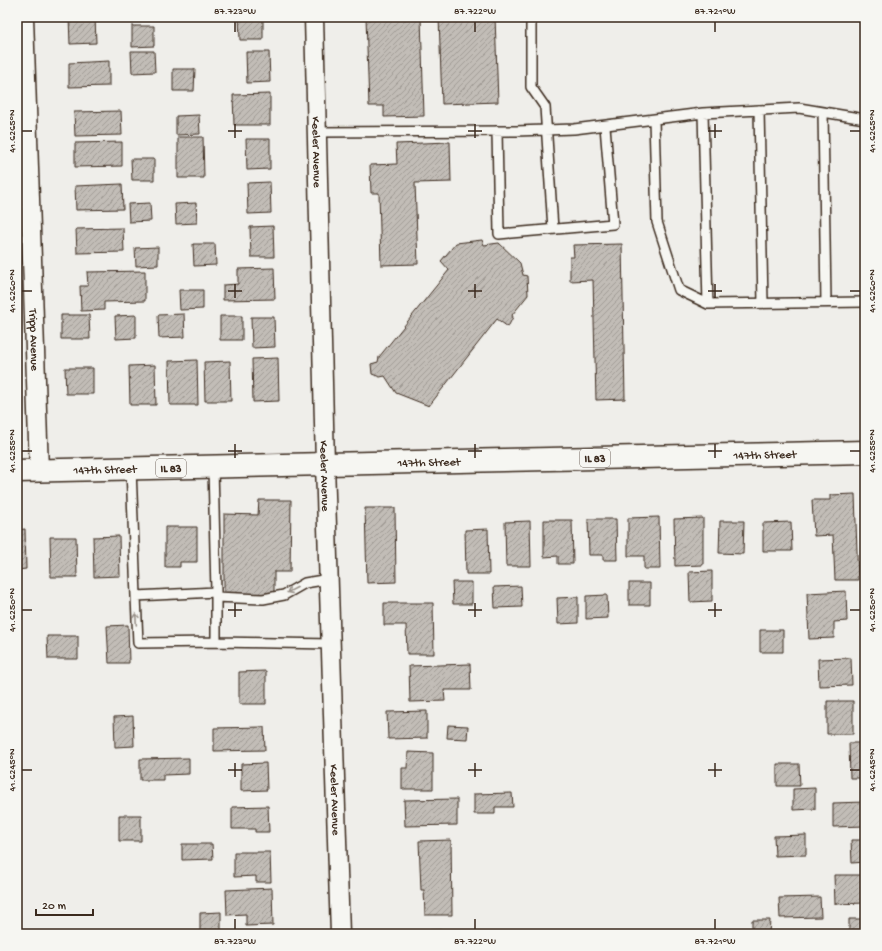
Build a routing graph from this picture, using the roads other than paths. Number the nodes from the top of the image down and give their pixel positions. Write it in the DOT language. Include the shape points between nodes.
graph roads {
  1 [pos="24,17"];
  2 [pos="314,17"];
  3 [pos="531,17"];
  4 [pos="759,110"];
  5 [pos="822,112"];
  6 [pos="702,113"];
  7 [pos="865,119"];
  8 [pos="654,120"];
  9 [pos="605,126"];
  10 [pos="547,130"];
  11 [pos="497,131"];
  12 [pos="317,132"];
  13 [pos="553,229"];
  14 [pos="826,302"];
  15 [pos="865,302"];
  16 [pos="763,303"];
  17 [pos="708,304"];
  18 [pos="865,452"];
  19 [pos="325,464"];
  20 [pos="214,467"];
  21 [pos="131,469"];
  22 [pos="17,471"];
  23 [pos="39,471"];
  24 [pos="329,579"];
  25 [pos="216,595"];
  26 [pos="136,596"];
  27 [pos="216,642"];
  28 [pos="331,644"];
  29 [pos="340,934"];
  1 -- 23 [label="street, Tripp Avenue"];
  2 -- 12 [label="street, Keeler Avenue"];
  3 -- 10 [label="lane" via="531,87 545,107"];
  4 -- 5 [label="lane" via="799,108"];
  4 -- 6 [label="lane"];
  4 -- 16 [label="lane"];
  5 -- 7 [label="lane"];
  5 -- 14 [label="lane"];
  6 -- 8 [label="lane"];
  6 -- 17 [label="lane"];
  8 -- 9 [label="lane"];
  8 -- 17 [label="lane" via="657,222 679,290"];
  9 -- 10 [label="lane"];
  9 -- 13 [label="lane" via="613,224"];
  10 -- 11 [label="lane"];
  10 -- 13 [label="lane"];
  11 -- 12 [label="lane"];
  11 -- 13 [label="lane" via="499,234"];
  12 -- 19 [label="street, Keeler Avenue"];
  14 -- 15 [label="lane"];
  14 -- 16 [label="lane"];
  16 -- 17 [label="lane"];
  18 -- 19 [label="main road, 147th Street / IL 83"];
  19 -- 20 [label="main road, 147th Street / IL 83"];
  19 -- 24 [label="street, Keeler Avenue"];
  20 -- 21 [label="main road, 147th Street / IL 83"];
  20 -- 25 [label="lane"];
  21 -- 23 [label="main road, 147th Street / IL 83"];
  21 -- 26 [label="lane"];
  22 -- 23 [label="main road, 147th Street / IL 83"];
  24 -- 25 [label="lane, one-way" via="305,583 284,595 263,599"];
  24 -- 28 [label="street, Keeler Avenue"];
  25 -- 26 [label="lane"];
  25 -- 27 [label="lane"];
  27 -- 26 [label="lane, one-way" via="138,643"];
  27 -- 28 [label="lane"];
  28 -- 29 [label="street, Keeler Avenue"];
}
